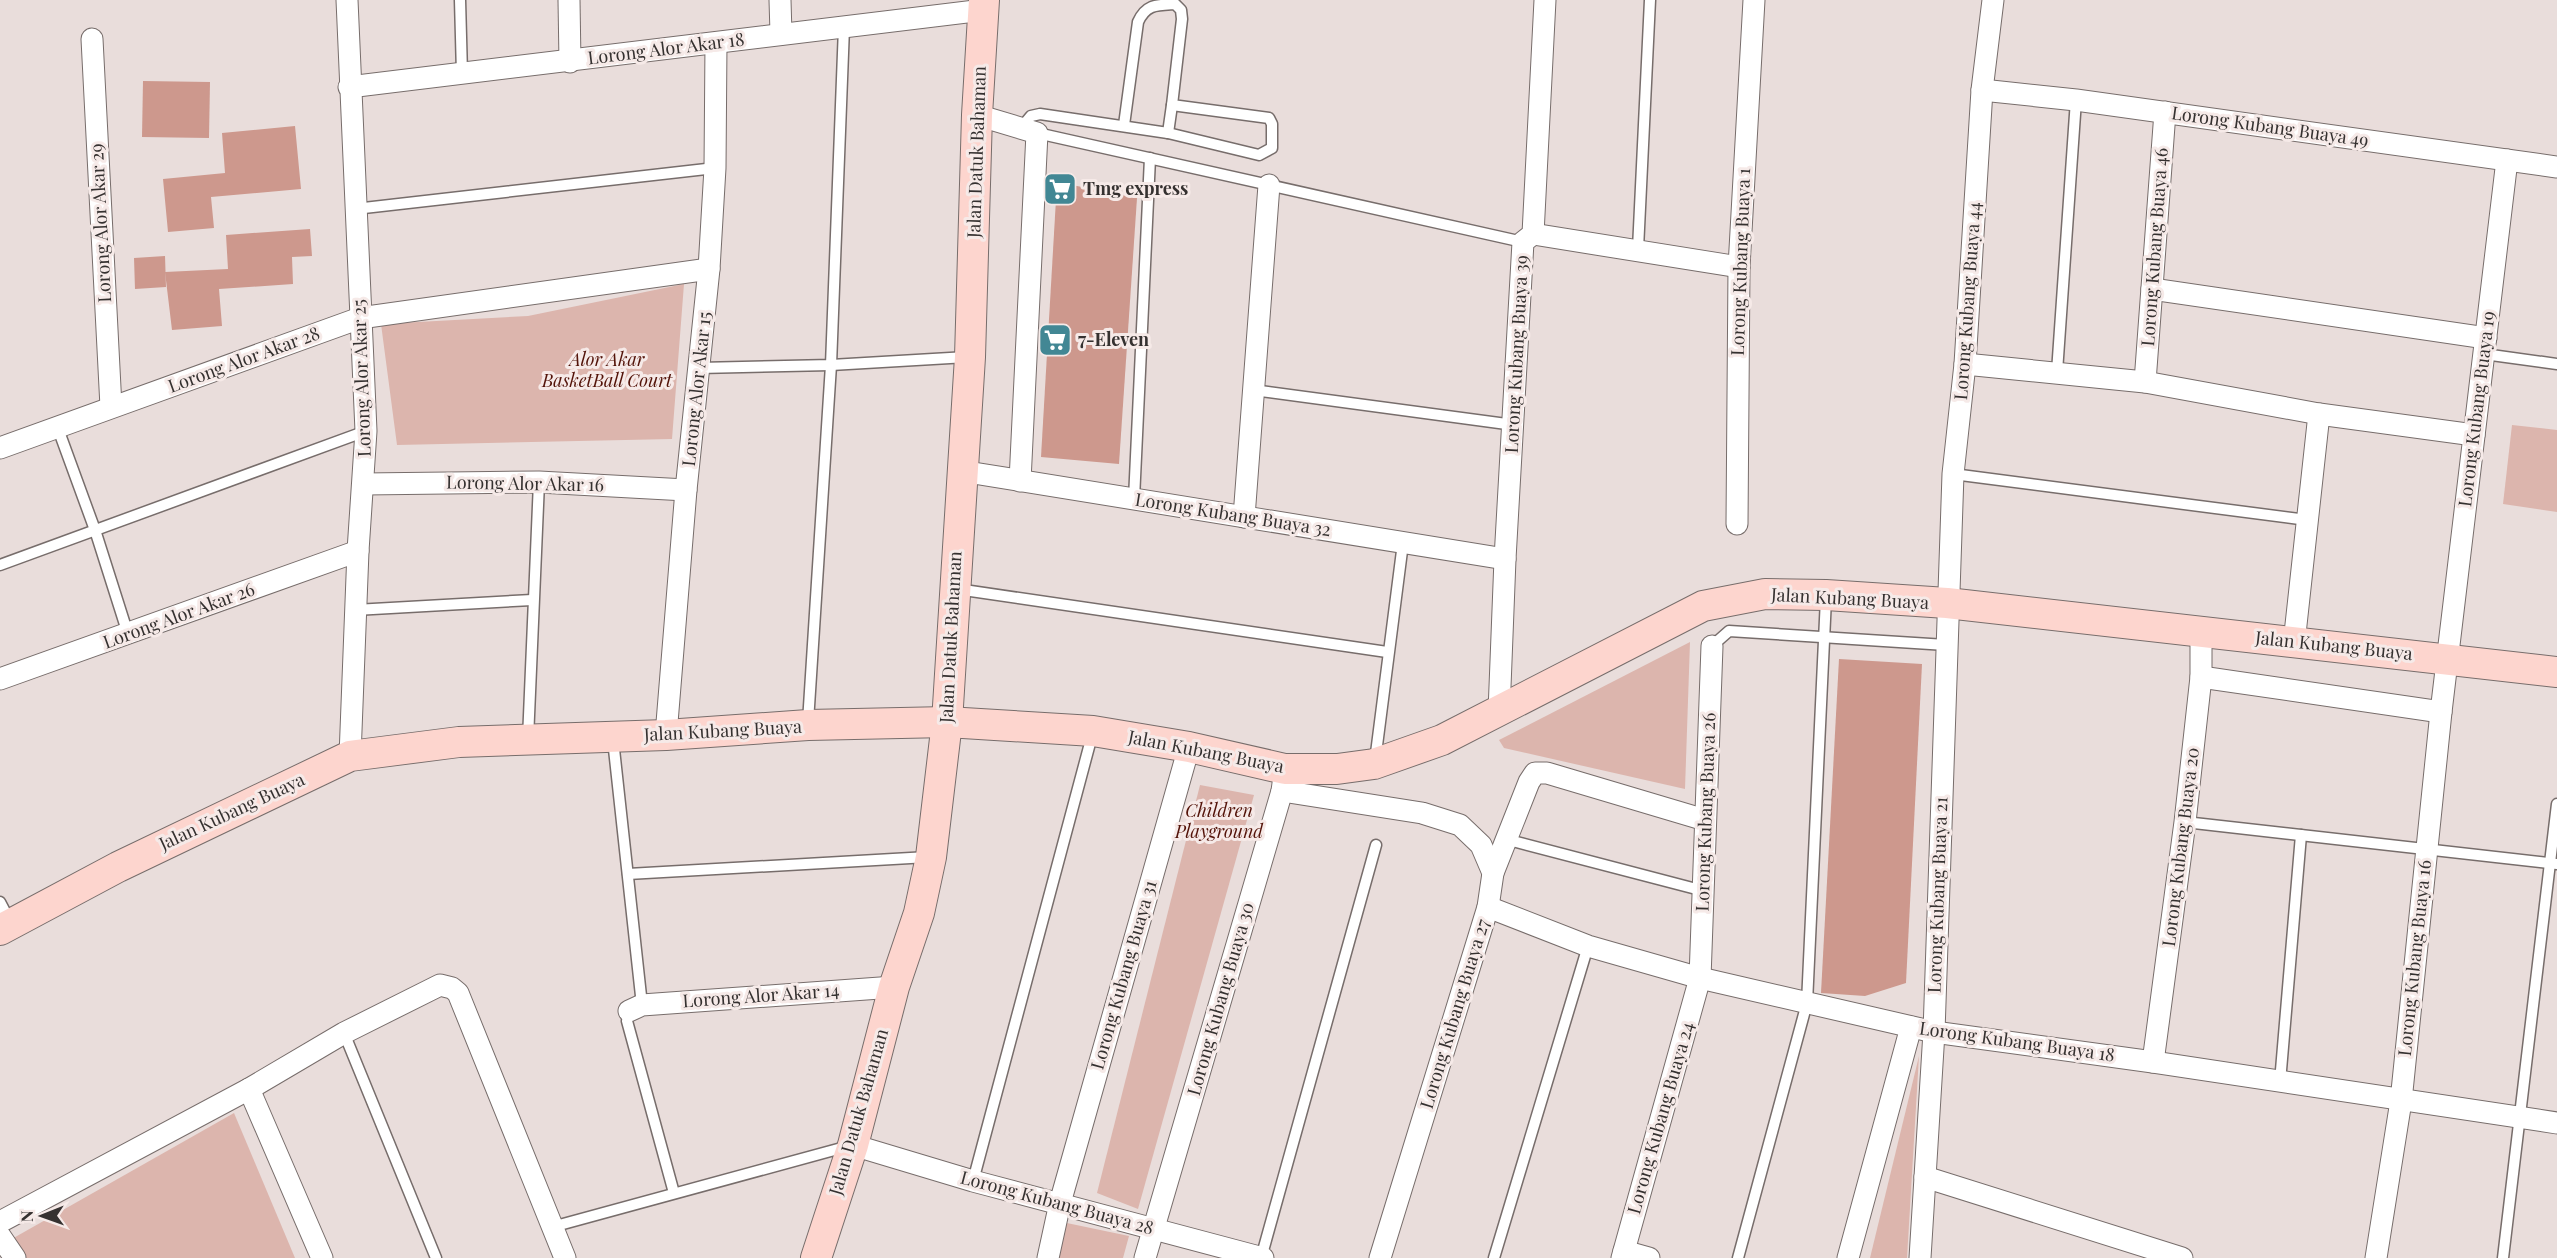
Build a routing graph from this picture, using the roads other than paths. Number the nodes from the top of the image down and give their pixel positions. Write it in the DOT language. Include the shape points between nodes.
graph roads {
  1 [pos="346,0"];
  2 [pos="460,0"];
  3 [pos="569,0"];
  4 [pos="780,0"];
  5 [pos="1545,0"];
  6 [pos="1650,0"];
  7 [pos="1754,0"];
  8 [pos="1993,0"];
  9 [pos="983,5"];
  10 [pos="844,27"];
  11 [pos="781,34"];
  12 [pos="92,39"];
  13 [pos="716,43"];
  14 [pos="570,62"];
  15 [pos="462,74"];
  16 [pos="349,87"];
  17 [pos="1982,90"];
  18 [pos="2076,100"];
  19 [pos="1172,105"];
  20 [pos="2164,112"];
  21 [pos="977,115"];
  22 [pos="1124,125"];
  23 [pos="1029,130"];
  24 [pos="1168,133"];
  25 [pos="1150,158"];
  26 [pos="2507,160"];
  27 [pos="2557,166"];
  28 [pos="715,168"];
  29 [pos="1269,185"];
  30 [pos="355,209"];
  31 [pos="1528,238"];
  32 [pos="1638,249"];
  33 [pos="1738,267"];
  34 [pos="710,269"];
  35 [pos="2151,289"];
  36 [pos="360,318"];
  37 [pos="2485,346"];
  38 [pos="970,357"];
  39 [pos="1965,364"];
  40 [pos="2557,364"];
  41 [pos="831,365"];
  42 [pos="699,369"];
  43 [pos="2057,372"];
  44 [pos="2145,382"];
  45 [pos="1254,390"];
  46 [pos="111,407"];
  47 [pos="2319,414"];
  48 [pos="1514,425"];
  49 [pos="57,426"];
  50 [pos="366,431"];
  51 [pos="2474,435"];
  52 [pos="0,448"];
  53 [pos="961,471"];
  54 [pos="1953,474"];
  55 [pos="1020,481"];
  56 [pos="538,482"];
  57 [pos="364,483"];
  58 [pos="686,490"];
  59 [pos="1134,499"];
  60 [pos="1244,517"];
  61 [pos="2307,520"];
  62 [pos="1737,524"];
  63 [pos="95,530"];
  64 [pos="1403,543"];
  65 [pos="358,551"];
  66 [pos="1505,559"];
  67 [pos="0,565"];
  68 [pos="954,588"];
  69 [pos="1826,595"];
  70 [pos="532,600"];
  71 [pos="1947,603"];
  72 [pos="355,610"];
  73 [pos="2201,633"];
  74 [pos="128,634"];
  75 [pos="1823,636"];
  76 [pos="2294,643"];
  77 [pos="1946,645"];
  78 [pos="1712,646"];
  79 [pos="1387,652"];
  80 [pos="2448,658"];
  81 [pos="2557,672"];
  82 [pos="2201,676"];
  83 [pos="0,679"];
  84 [pos="1499,712"];
  85 [pos="2441,712"];
  86 [pos="947,722"];
  87 [pos="808,725"];
  88 [pos="1093,731"];
  89 [pos="666,735"];
  90 [pos="613,737"];
  91 [pos="528,739"];
  92 [pos="1188,747"];
  93 [pos="350,756"];
  94 [pos="1374,764"];
  95 [pos="1284,780"];
  96 [pos="2557,804"];
  97 [pos="1706,820"];
  98 [pos="2185,822"];
  99 [pos="2301,835"];
  100 [pos="1505,839"];
  101 [pos="1376,845"];
  102 [pos="2426,847"];
  103 [pos="931,857"];
  104 [pos="2554,864"];
  105 [pos="1494,873"];
  106 [pos="628,874"];
  107 [pos="1704,891"];
  108 [pos="1488,907"];
  109 [pos="4,919"];
  110 [pos="1588,946"];
  111 [pos="1700,978"];
  112 [pos="894,987"];
  113 [pos="1807,1003"];
  114 [pos="636,1008"];
  115 [pos="1911,1027"];
  116 [pos="1934,1032"];
  117 [pos="344,1033"];
  118 [pos="2153,1062"];
  119 [pos="2280,1082"];
  120 [pos="249,1089"];
  121 [pos="2401,1101"];
  122 [pos="2520,1116"];
  123 [pos="2557,1123"];
  124 [pos="853,1145"];
  125 [pos="1925,1177"];
  126 [pos="973,1181"];
  127 [pos="674,1192"];
  128 [pos="1060,1203"];
  129 [pos="0,1222"];
  130 [pos="552,1227"];
  131 [pos="1153,1229"];
  132 [pos="0,1236"];
  133 [pos="2128,1250"];
  134 [pos="1623,1254"];
  135 [pos="15,1258"];
  136 [pos="322,1258"];
  137 [pos="436,1258"];
  138 [pos="566,1258"];
  139 [pos="816,1258"];
  140 [pos="1048,1258"];
  141 [pos="1145,1258"];
  142 [pos="1262,1258"];
  143 [pos="1380,1258"];
  144 [pos="1494,1258"];
  145 [pos="1649,1258"];
  146 [pos="1738,1258"];
  147 [pos="1848,1258"];
  148 [pos="1920,1258"];
  149 [pos="2182,1258"];
  150 [pos="2376,1258"];
  151 [pos="2503,1258"];
  1 -- 16 [label="street, Lorong Alor Akar 25"];
  2 -- 15 [label="lane"];
  3 -- 14 [label="street"];
  4 -- 11 [label="street"];
  5 -- 31 [label="street, Lorong Kubang Buaya 39"];
  6 -- 32 [label="lane"];
  7 -- 33 [label="street, Lorong Kubang Buaya 1"];
  8 -- 17 [label="street, Lorong Kubang Buaya 44"];
  9 -- 10 [label="street, Lorong Alor Akar 18"];
  9 -- 21 [label="street, Jalan Datuk Bahaman"];
  10 -- 11 [label="street, Lorong Alor Akar 18"];
  10 -- 41 [label="lane"];
  11 -- 13 [label="street, Lorong Alor Akar 18"];
  12 -- 46 [label="street, Lorong Alor Akar 29"];
  13 -- 14 [label="street, Lorong Alor Akar 18"];
  13 -- 28 [label="street, Lorong Alor Akar 15"];
  14 -- 15 [label="street, Lorong Alor Akar 18"];
  15 -- 16 [label="street, Lorong Alor Akar 18"];
  16 -- 30 [label="street, Lorong Alor Akar 25"];
  17 -- 18 [label="street, Lorong Kubang Buaya 49"];
  17 -- 39 [label="street, Lorong Kubang Buaya 44"];
  18 -- 20 [label="street, Lorong Kubang Buaya 49"];
  18 -- 43 [label="lane"];
  19 -- 22 [label="lane" via="1182,19 1175,4 1151,5 1138,22"];
  19 -- 24 [label="lane"];
  19 -- 24 [label="lane" via="1269,118 1272,148 1260,155"];
  20 -- 26 [label="street, Lorong Kubang Buaya 49"];
  20 -- 35 [label="street, Lorong Kubang Buaya 46"];
  21 -- 23 [label="street"];
  21 -- 38 [label="street, Jalan Datuk Bahaman"];
  22 -- 23 [label="lane" via="1040,114 1031,116"];
  22 -- 24 [label="lane"];
  23 -- 25 [label="lane"];
  23 -- 55 [label="street"];
  25 -- 29 [label="lane"];
  25 -- 59 [label="lane"];
  26 -- 27 [label="street, Lorong Kubang Buaya 49"];
  26 -- 37 [label="street, Lorong Kubang Buaya 19"];
  28 -- 30 [label="lane"];
  28 -- 34 [label="street, Lorong Alor Akar 15"];
  29 -- 31 [label="lane"];
  29 -- 45 [label="street"];
  30 -- 36 [label="street, Lorong Alor Akar 25"];
  31 -- 32 [label="street"];
  31 -- 48 [label="street, Lorong Kubang Buaya 39"];
  32 -- 33 [label="street"];
  33 -- 62 [label="street, Lorong Kubang Buaya 1"];
  34 -- 36 [label="street, Lorong Alor Akar 28"];
  34 -- 42 [label="street, Lorong Alor Akar 15"];
  35 -- 37 [label="street"];
  35 -- 44 [label="street, Lorong Kubang Buaya 46"];
  36 -- 46 [label="street, Lorong Alor Akar 28"];
  36 -- 50 [label="street, Lorong Alor Akar 25"];
  37 -- 40 [label="lane"];
  37 -- 51 [label="street, Lorong Kubang Buaya 19"];
  38 -- 41 [label="lane"];
  38 -- 53 [label="street, Jalan Datuk Bahaman"];
  39 -- 43 [label="street"];
  39 -- 54 [label="street, Lorong Kubang Buaya 44"];
  41 -- 42 [label="lane"];
  41 -- 87 [label="lane"];
  42 -- 58 [label="street, Lorong Alor Akar 15"];
  43 -- 44 [label="street"];
  44 -- 47 [label="street"];
  45 -- 48 [label="lane"];
  45 -- 60 [label="street"];
  46 -- 49 [label="street, Lorong Alor Akar 28"];
  47 -- 51 [label="street"];
  47 -- 61 [label="street"];
  48 -- 66 [label="street, Lorong Kubang Buaya 39"];
  49 -- 52 [label="street, Lorong Alor Akar 28"];
  49 -- 63 [label="lane"];
  50 -- 57 [label="street, Lorong Alor Akar 25"];
  50 -- 63 [label="lane"];
  51 -- 80 [label="street, Lorong Kubang Buaya 19"];
  53 -- 55 [label="street, Lorong Kubang Buaya 32"];
  53 -- 68 [label="street, Jalan Datuk Bahaman"];
  54 -- 61 [label="lane"];
  54 -- 71 [label="street, Lorong Kubang Buaya 44"];
  55 -- 59 [label="street, Lorong Kubang Buaya 32"];
  56 -- 57 [label="street, Lorong Alor Akar 16"];
  56 -- 58 [label="street, Lorong Alor Akar 16"];
  56 -- 70 [label="lane"];
  57 -- 65 [label="street, Lorong Alor Akar 25"];
  58 -- 89 [label="street, Lorong Alor Akar 15"];
  59 -- 60 [label="street, Lorong Kubang Buaya 32"];
  60 -- 64 [label="street, Lorong Kubang Buaya 32"];
  61 -- 76 [label="street"];
  63 -- 67 [label="lane"];
  63 -- 74 [label="lane"];
  64 -- 66 [label="street, Lorong Kubang Buaya 32"];
  64 -- 79 [label="lane"];
  65 -- 72 [label="street, Lorong Alor Akar 25"];
  65 -- 74 [label="street, Lorong Alor Akar 26"];
  66 -- 84 [label="street, Lorong Kubang Buaya 39"];
  68 -- 79 [label="lane"];
  68 -- 86 [label="street, Jalan Datuk Bahaman"];
  69 -- 71 [label="street, Jalan Kubang Buaya"];
  69 -- 75 [label="lane"];
  69 -- 84 [label="street, Jalan Kubang Buaya" via="1765,594 1703,606"];
  70 -- 72 [label="lane"];
  70 -- 91 [label="lane"];
  71 -- 73 [label="street, Jalan Kubang Buaya"];
  71 -- 77 [label="street, Lorong Kubang Buaya 21"];
  72 -- 93 [label="street, Lorong Alor Akar 25"];
  73 -- 76 [label="street, Jalan Kubang Buaya"];
  73 -- 82 [label="street, Lorong Kubang Buaya 20"];
  74 -- 83 [label="street, Lorong Alor Akar 26"];
  75 -- 77 [label="lane"];
  75 -- 78 [label="lane" via="1729,631"];
  75 -- 113 [label="lane"];
  76 -- 80 [label="street, Jalan Kubang Buaya"];
  77 -- 116 [label="street, Lorong Kubang Buaya 21"];
  78 -- 97 [label="street, Lorong Kubang Buaya 26"];
  79 -- 94 [label="lane"];
  80 -- 81 [label="street, Jalan Kubang Buaya"];
  80 -- 85 [label="street, Lorong Kubang Buaya 16"];
  82 -- 85 [label="street"];
  82 -- 98 [label="street, Lorong Kubang Buaya 20"];
  84 -- 94 [label="street, Jalan Kubang Buaya" via="1442,740"];
  85 -- 102 [label="street, Lorong Kubang Buaya 16"];
  86 -- 87 [label="street, Jalan Kubang Buaya"];
  86 -- 88 [label="street, Jalan Kubang Buaya"];
  86 -- 103 [label="street, Jalan Datuk Bahaman"];
  87 -- 89 [label="street, Jalan Kubang Buaya"];
  88 -- 92 [label="street, Jalan Kubang Buaya"];
  88 -- 126 [label="lane"];
  89 -- 90 [label="street, Jalan Kubang Buaya"];
  90 -- 91 [label="street, Jalan Kubang Buaya"];
  90 -- 106 [label="lane"];
  91 -- 93 [label="street, Jalan Kubang Buaya" via="417,746"];
  92 -- 95 [label="street, Jalan Kubang Buaya"];
  92 -- 128 [label="street, Lorong Kubang Buaya 31"];
  93 -- 109 [label="street, Jalan Kubang Buaya"];
  94 -- 95 [label="street, Jalan Kubang Buaya"];
  95 -- 105 [label="street" via="1460,825 1481,845"];
  95 -- 131 [label="street, Lorong Kubang Buaya 30"];
  96 -- 104 [label="lane"];
  97 -- 100 [label="street, Lorong Kubang Buaya 27" via="1547,773 1535,773"];
  97 -- 107 [label="street, Lorong Kubang Buaya 26"];
  98 -- 99 [label="lane"];
  98 -- 118 [label="street, Lorong Kubang Buaya 20"];
  99 -- 102 [label="lane"];
  99 -- 119 [label="lane"];
  100 -- 105 [label="street, Lorong Kubang Buaya 27"];
  100 -- 107 [label="lane"];
  101 -- 142 [label="lane"];
  102 -- 104 [label="lane"];
  102 -- 121 [label="street, Lorong Kubang Buaya 16"];
  103 -- 106 [label="lane"];
  103 -- 112 [label="street, Jalan Datuk Bahaman" via="919,914"];
  104 -- 122 [label="lane"];
  105 -- 108 [label="street, Lorong Kubang Buaya 27"];
  106 -- 114 [label="lane"];
  107 -- 111 [label="street, Lorong Kubang Buaya 26"];
  108 -- 110 [label="street, Lorong Kubang Buaya 18"];
  108 -- 143 [label="street, Lorong Kubang Buaya 27"];
  110 -- 111 [label="street, Lorong Kubang Buaya 18"];
  110 -- 144 [label="lane"];
  111 -- 113 [label="street, Lorong Kubang Buaya 18"];
  111 -- 134 [label="street, Lorong Kubang Buaya 24"];
  112 -- 114 [label="street, Lorong Alor Akar 14"];
  112 -- 124 [label="street, Jalan Datuk Bahaman"];
  113 -- 115 [label="street, Lorong Kubang Buaya 18"];
  113 -- 146 [label="lane"];
  114 -- 127 [label="lane" via="627,1021"];
  115 -- 116 [label="street, Lorong Kubang Buaya 18"];
  115 -- 147 [label="street"];
  116 -- 118 [label="street, Lorong Kubang Buaya 18"];
  116 -- 125 [label="street, Lorong Kubang Buaya 21"];
  117 -- 120 [label="street"];
  117 -- 130 [label="street" via="440,985 452,987 458,993"];
  117 -- 137 [label="lane"];
  118 -- 119 [label="street, Lorong Kubang Buaya 18"];
  119 -- 121 [label="street, Lorong Kubang Buaya 18"];
  120 -- 129 [label="street"];
  120 -- 136 [label="street"];
  121 -- 122 [label="street, Lorong Kubang Buaya 18"];
  121 -- 150 [label="street, Lorong Kubang Buaya 16"];
  122 -- 123 [label="street, Lorong Kubang Buaya 18"];
  122 -- 151 [label="lane"];
  124 -- 126 [label="street, Lorong Kubang Buaya 28"];
  124 -- 127 [label="lane"];
  124 -- 139 [label="street, Jalan Datuk Bahaman"];
  125 -- 133 [label="street"];
  125 -- 148 [label="street, Lorong Kubang Buaya 21"];
  126 -- 128 [label="street, Lorong Kubang Buaya 28"];
  127 -- 130 [label="lane"];
  128 -- 131 [label="street, Lorong Kubang Buaya 28"];
  128 -- 140 [label="street, Lorong Kubang Buaya 31"];
  130 -- 138 [label="street"];
  131 -- 141 [label="street, Lorong Kubang Buaya 30"];
  131 -- 142 [label="street, Lorong Kubang Buaya 28"];
  132 -- 135 [label="street"];
  133 -- 149 [label="street"];
  134 -- 145 [label="street"];
}
